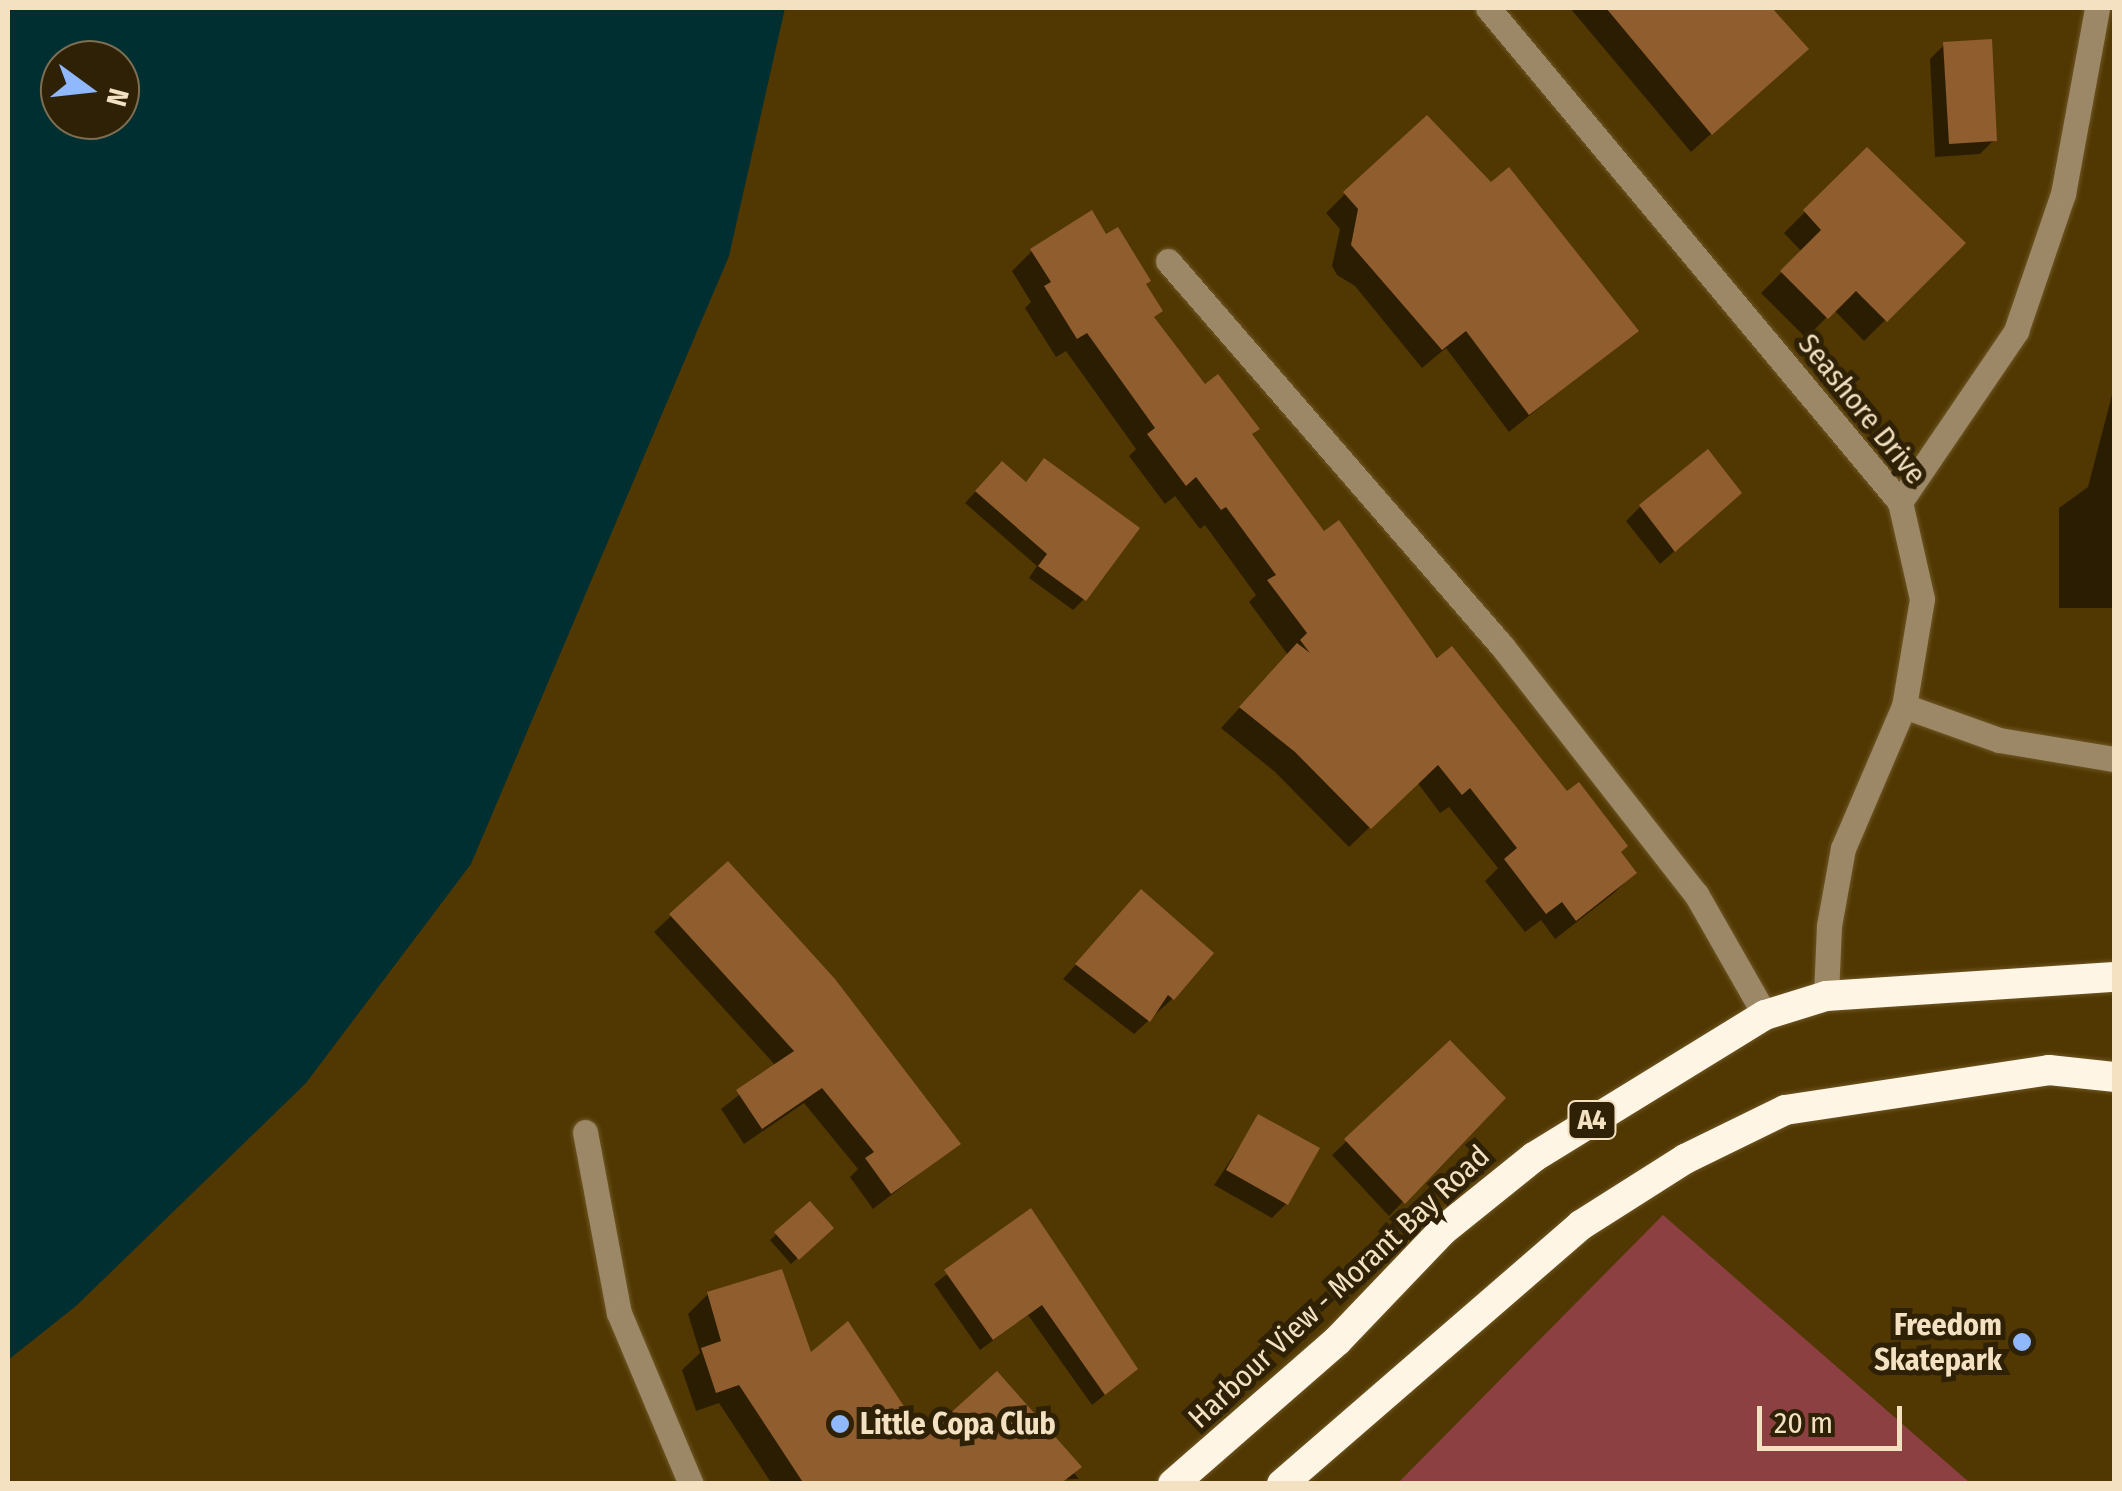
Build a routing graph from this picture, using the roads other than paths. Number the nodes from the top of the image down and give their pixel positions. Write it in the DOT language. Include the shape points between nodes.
graph roads {
  1 [pos="1488,8"];
  2 [pos="2097,8"];
  3 [pos="1168,261"];
  4 [pos="1900,502"];
  5 [pos="1904,706"];
  6 [pos="2114,759"];
  7 [pos="2114,977"];
  8 [pos="1826,996"];
  9 [pos="1764,1014"];
  10 [pos="2114,1077"];
  11 [pos="585,1132"];
  12 [pos="691,1484"];
  13 [pos="1173,1484"];
  14 [pos="1282,1484"];
  1 -- 4 [label="street, Seashore Drive"];
  2 -- 4 [label="street" via="2063,194 2016,330"];
  3 -- 9 [label="street" via="1502,646 1696,894"];
  4 -- 5 [label="street, Seashore Drive" via="1922,599"];
  5 -- 6 [label="street" via="1999,740"];
  5 -- 8 [label="street, Seashore Drive" via="1844,848 1829,926"];
  7 -- 8 [label="highway, Harbour View - Morant Bay Road / A4"];
  8 -- 9 [label="highway, Harbour View - Morant Bay Road / A4"];
  9 -- 13 [label="highway, Harbour View - Morant Bay Road / A4" via="1534,1157 1442,1231 1337,1341"];
  10 -- 14 [label="highway" via="2049,1070 1943,1083 1785,1110 1718,1142 1581,1225"];
  11 -- 12 [label="street" via="619,1313"];
}
